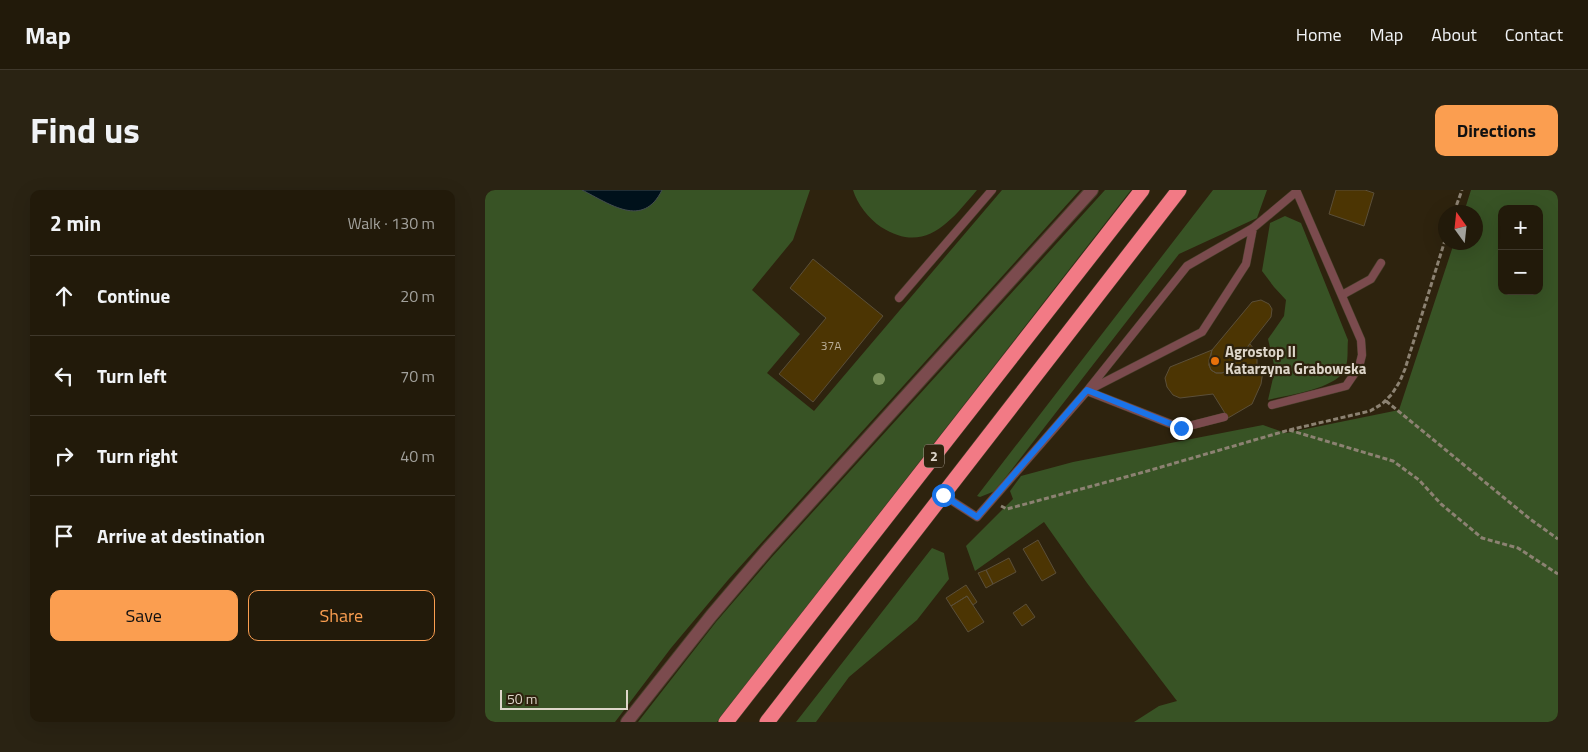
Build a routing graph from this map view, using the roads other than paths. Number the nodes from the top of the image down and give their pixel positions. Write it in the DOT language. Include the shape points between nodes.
graph roads {
  1 [pos="992,190"];
  2 [pos="1092,190"];
  3 [pos="1142,190"];
  4 [pos="1179,190"];
  5 [pos="1296,191"];
  6 [pos="1253,228"];
  7 [pos="1381,264"];
  8 [pos="1342,295"];
  9 [pos="899,298"];
  10 [pos="1087,390"];
  11 [pos="1272,405"];
  12 [pos="1224,417"];
  13 [pos="943,495"];
  14 [pos="627,722"];
  15 [pos="727,722"];
  16 [pos="767,722"];
  1 -- 9 [label="lane"];
  2 -- 14 [label="street" via="767,550"];
  3 -- 15 [label="highway, 2"];
  4 -- 13 [label="highway, 2"];
  5 -- 6 [label="lane"];
  5 -- 8 [label="lane"];
  6 -- 10 [label="lane" via="1187,266"];
  6 -- 10 [label="lane" via="1246,264 1202,332"];
  7 -- 8 [label="lane" via="1371,279"];
  8 -- 11 [label="lane" via="1361,340 1359,367 1345,386"];
  10 -- 12 [label="lane" via="1181,428"];
  10 -- 13 [label="lane" via="977,517"];
  13 -- 16 [label="highway, 2"];
}
